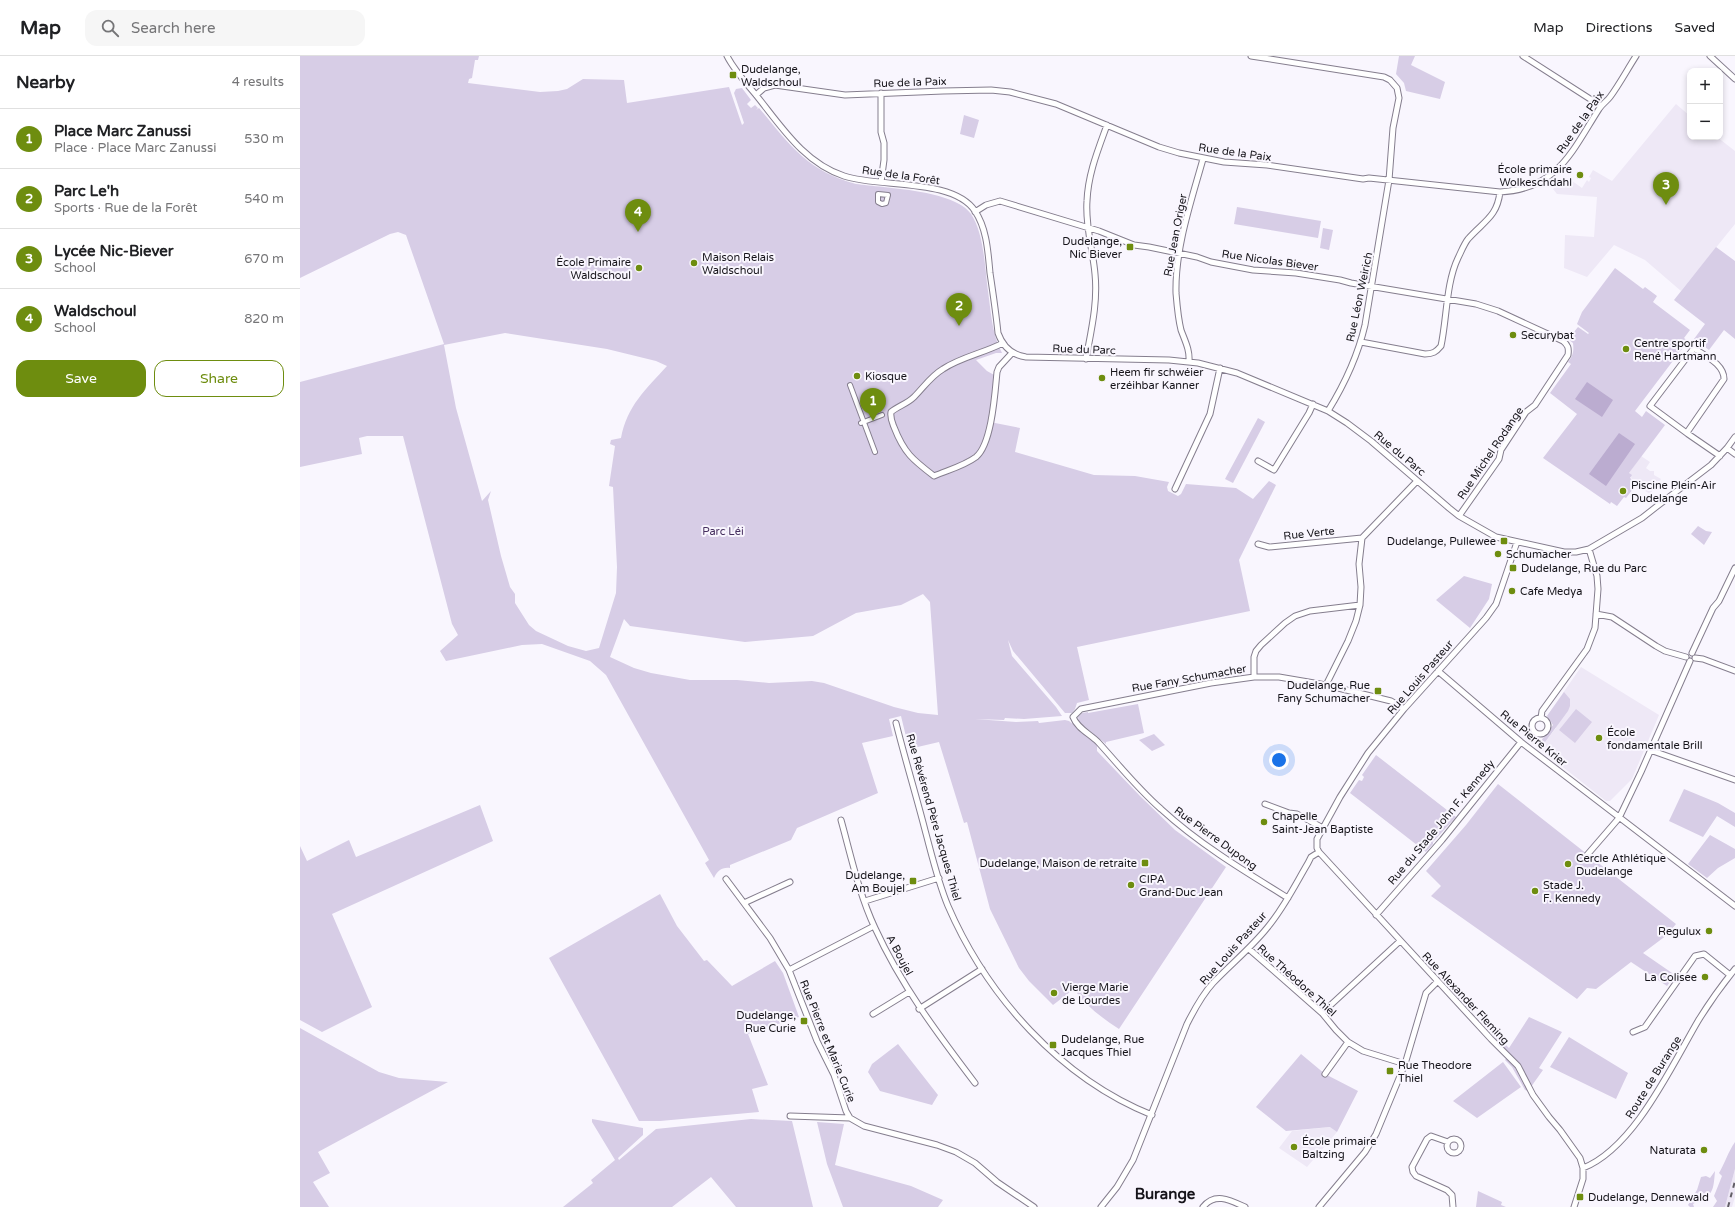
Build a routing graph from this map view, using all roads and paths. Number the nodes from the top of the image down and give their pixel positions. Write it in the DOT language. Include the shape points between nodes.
graph roads {
  1 [pos="727,56"];
  2 [pos="1251,56"];
  3 [pos="1523,56"];
  4 [pos="1636,56"];
  5 [pos="1710,56"];
  6 [pos="1735,79"];
  7 [pos="881,93"];
  8 [pos="756,95"];
  9 [pos="1601,106"];
  10 [pos="1107,125"];
  11 [pos="1203,158"];
  12 [pos="1390,180"];
  13 [pos="881,182"];
  14 [pos="1500,192"];
  15 [pos="976,212"];
  16 [pos="1088,228"];
  17 [pos="1180,254"];
  18 [pos="1373,287"];
  19 [pos="1448,299"];
  20 [pos="1563,341"];
  21 [pos="1361,342"];
  22 [pos="1003,343"];
  23 [pos="1012,353"];
  24 [pos="1086,359"];
  25 [pos="1189,362"];
  26 [pos="1220,368"];
  27 [pos="850,385"];
  28 [pos="1313,404"];
  29 [pos="1328,411"];
  30 [pos="882,415"];
  31 [pos="862,423"];
  32 [pos="1688,434"];
  33 [pos="1735,437"];
  34 [pos="1727,448"];
  35 [pos="875,452"];
  36 [pos="1735,454"];
  37 [pos="1720,456"];
  38 [pos="1258,461"];
  39 [pos="1417,481"];
  40 [pos="1174,489"];
  41 [pos="1459,516"];
  42 [pos="1362,538"];
  43 [pos="1517,542"];
  44 [pos="1258,544"];
  45 [pos="1589,549"];
  46 [pos="1735,568"];
  47 [pos="1360,605"];
  48 [pos="1596,614"];
  49 [pos="1694,655"];
  50 [pos="1688,659"];
  51 [pos="1735,670"];
  52 [pos="1438,671"];
  53 [pos="1254,677"];
  54 [pos="1326,685"];
  55 [pos="1404,709"];
  56 [pos="1073,717"];
  57 [pos="1541,718"];
  58 [pos="896,722"];
  59 [pos="1521,742"];
  60 [pos="1650,750"];
  61 [pos="1735,780"];
  62 [pos="1265,804"];
  63 [pos="1619,818"];
  64 [pos="841,820"];
  65 [pos="1323,828"];
  66 [pos="1319,852"];
  67 [pos="1587,855"];
  68 [pos="939,878"];
  69 [pos="726,879"];
  70 [pos="790,882"];
  71 [pos="1288,898"];
  72 [pos="865,901"];
  73 [pos="744,903"];
  74 [pos="1735,906"];
  75 [pos="1376,914"];
  76 [pos="874,926"];
  77 [pos="1400,941"];
  78 [pos="1249,949"];
  79 [pos="982,969"];
  80 [pos="1735,969"];
  81 [pos="789,970"];
  82 [pos="1730,975"];
  83 [pos="1437,982"];
  84 [pos="909,992"];
  85 [pos="920,1009"];
  86 [pos="1322,1013"];
  87 [pos="873,1014"];
  88 [pos="1633,1032"];
  89 [pos="1348,1042"];
  90 [pos="1405,1064"];
  91 [pos="1325,1074"];
  92 [pos="975,1083"];
  93 [pos="1152,1115"];
  94 [pos="790,1116"];
  95 [pos="850,1118"];
  96 [pos="1448,1142"];
  97 [pos="1583,1168"];
  98 [pos="1031,1206"];
  99 [pos="1101,1207"];
  100 [pos="1203,1207"];
  101 [pos="1244,1207"];
  102 [pos="1319,1207"];
  103 [pos="1453,1207"];
  104 [pos="1574,1207"];
  1 -- 8 [label="street, Rue de la Forêt"];
  2 -- 12 [label="street, Rue Léon Weirich" via="1376,75 1390,80 1397,88 1399,98 1393,128"];
  3 -- 9 [label="street"];
  4 -- 9 [label="street, Rue de la Paix"];
  5 -- 6 [label="street"];
  7 -- 8 [label="street, Rue de la Paix" via="834,94 775,85 764,88"];
  7 -- 10 [label="street, Rue de la Paix" via="991,90 1010,92 1056,104"];
  7 -- 13 [label="street" via="884,160"];
  8 -- 13 [label="street, Rue de la Forêt" via="794,143 817,163 843,176"];
  9 -- 14 [label="street, Rue de la Paix" via="1557,171 1538,184"];
  10 -- 11 [label="street, Rue de la Paix" via="1159,147"];
  10 -- 16 [label="street" via="1090,179 1087,201"];
  11 -- 12 [label="street, Rue de la Paix" via="1332,176"];
  11 -- 17 [label="street, Rue Jean Origer"];
  12 -- 14 [label="street, Rue de la Paix"];
  12 -- 18 [label="street, Rue Léon Weirich"];
  13 -- 15 [label="street, Rue de la Forêt" via="949,192 968,202"];
  14 -- 19 [label="street" via="1498,205 1467,240 1457,259"];
  15 -- 16 [label="street, Rue Nicolas Biever" via="986,204 1000,201"];
  15 -- 22 [label="street, Rue de la Forêt" via="986,240 998,333"];
  16 -- 17 [label="street, Rue Nicolas Biever" via="1134,245"];
  16 -- 24 [label="street" via="1096,292"];
  17 -- 18 [label="street, Rue Nicolas Biever" via="1210,262 1296,273"];
  17 -- 25 [label="street, Rue Jean Origer" via="1176,278 1177,300"];
  18 -- 19 [label="street, Rue Nicolas Biever"];
  18 -- 21 [label="street, Rue Léon Weirich"];
  19 -- 20 [label="street, Rue Nicolas Biever" via="1498,311"];
  19 -- 21 [label="street" via="1441,346 1437,352 1425,354"];
  20 -- 41 [label="street, Rue Michel Rodange" via="1569,349 1568,355 1535,405 1526,412 1501,450 1499,459"];
  21 -- 29 [label="street, Rue Léon Weirich"];
  22 -- 23 [label="street, Rue de la Forêt"];
  22 -- 23 [label="street" via="943,369 905,405 891,412 890,417 905,451 934,476 969,461 981,452 987,438 997,372"];
  23 -- 24 [label="street, Rue du Parc" via="1026,357"];
  24 -- 25 [label="street, Rue du Parc"];
  25 -- 26 [label="street, Rue du Parc"];
  26 -- 28 [label="street, Rue du Parc" via="1252,378"];
  26 -- 40 [label="street" via="1210,414"];
  27 -- 31 [label="street"];
  28 -- 29 [label="street, Rue du Parc"];
  28 -- 38 [label="street" via="1274,470"];
  29 -- 39 [label="street, Rue du Parc" via="1371,441"];
  30 -- 31 [label="street"];
  31 -- 35 [label="street"];
  32 -- 32 [label="street" via="1688,430 1724,379 1721,367 1694,348 1650,406"];
  32 -- 37 [label="street"];
  33 -- 34 [label="street, Rue du Parc"];
  34 -- 36 [label="street"];
  34 -- 37 [label="street, Rue du Parc"];
  37 -- 45 [label="street, Rue du Parc" via="1646,515"];
  39 -- 41 [label="street, Rue du Parc"];
  39 -- 42 [label="street"];
  41 -- 43 [label="street, Rue du Parc" via="1491,534"];
  42 -- 44 [label="street, Rue Verte" via="1269,547"];
  42 -- 47 [label="street" via="1359,564"];
  43 -- 45 [label="street, Rue du Parc" via="1564,552"];
  43 -- 52 [label="street, Rue Louis Pasteur" via="1496,604"];
  45 -- 48 [label="street" via="1596,576"];
  46 -- 49 [label="street" via="1713,608"];
  47 -- 53 [label="street" via="1310,611 1290,619 1256,651"];
  47 -- 54 [label="street" via="1353,630"];
  48 -- 50 [label="street" via="1612,617 1665,651"];
  48 -- 57 [label="street" via="1595,628 1587,649 1542,711"];
  49 -- 50 [label="street" via="1688,654"];
  49 -- 51 [label="street"];
  50 -- 60 [label="street"];
  52 -- 55 [label="street, Rue Louis Pasteur"];
  52 -- 59 [label="street, Rue Pierre Krier"];
  53 -- 54 [label="street, Rue Fany Schumacher"];
  53 -- 56 [label="street, Rue Fany Schumacher" via="1081,709"];
  54 -- 55 [label="street, Rue Fany Schumacher" via="1391,701"];
  55 -- 65 [label="street, Rue Louis Pasteur" via="1368,754"];
  56 -- 71 [label="street, Rue Pierre Dupong" via="1160,809 1204,844"];
  58 -- 68 [label="street, Rue Révérend Père Jacques Thiel"];
  59 -- 63 [label="street, Rue Pierre Krier"];
  59 -- 75 [label="street, Rue du Stade John F. Kennedy" via="1442,840"];
  60 -- 61 [label="street"];
  60 -- 63 [label="street"];
  62 -- 65 [label="street" via="1297,814"];
  63 -- 67 [label="street"];
  63 -- 74 [label="street, Rue Pierre Krier"];
  64 -- 72 [label="street, A Boujel"];
  65 -- 66 [label="street, Rue Louis Pasteur" via="1317,843"];
  66 -- 71 [label="street, Rue Louis Pasteur" via="1311,857"];
  66 -- 75 [label="street, Rue Alexander Fleming"];
  68 -- 72 [label="street"];
  68 -- 79 [label="street, Rue Révérend Père Jacques Thiel" via="948,905"];
  69 -- 73 [label="street, Rue Pierre et Marie Curie"];
  70 -- 73 [label="street"];
  71 -- 78 [label="street, Rue Louis Pasteur"];
  72 -- 76 [label="street, A Boujel"];
  73 -- 81 [label="street, Rue Pierre et Marie Curie" via="770,938"];
  75 -- 77 [label="street, Rue Alexander Fleming"];
  76 -- 81 [label="street"];
  76 -- 84 [label="street, A Boujel"];
  77 -- 83 [label="street, Rue Alexander Fleming"];
  77 -- 86 [label="street"];
  78 -- 86 [label="street, Rue Théodore Thiel"];
  78 -- 93 [label="street, Rue Louis Pasteur" via="1213,984 1195,1009 1181,1038"];
  79 -- 85 [label="street"];
  79 -- 93 [label="street, Rue Révérend Père Jacques Thiel" via="1021,1020 1052,1051 1101,1089 1129,1106"];
  80 -- 82 [label="street, Route de Burange"];
  81 -- 95 [label="street, Rue Pierre et Marie Curie"];
  82 -- 88 [label="street" via="1704,954 1694,956 1645,1027"];
  82 -- 97 [label="street, Route de Burange" via="1634,1126 1594,1164"];
  83 -- 90 [label="street" via="1426,993"];
  83 -- 97 [label="street, Rue Alexander Fleming" via="1518,1066 1533,1095 1580,1158"];
  84 -- 85 [label="street, A Boujel"];
  84 -- 87 [label="street"];
  85 -- 92 [label="street, A Boujel"];
  86 -- 89 [label="street, Rue Théodore Thiel"];
  89 -- 90 [label="street, Rue Théodore Thiel" via="1363,1051"];
  89 -- 91 [label="street"];
  90 -- 102 [label="street" via="1376,1134"];
  93 -- 99 [label="street, Rue Louis Pasteur" via="1133,1160"];
  94 -- 95 [label="street"];
  95 -- 98 [label="street, Rue Pierre et Marie Curie" via="864,1126 956,1152 975,1163"];
  96 -- 103 [label="street" via="1431,1136 1412,1167 1416,1176 1447,1190 1452,1195"];
  97 -- 104 [label="street" via="1583,1179"];
  100 -- 101 [label="street" via="1220,1198 1232,1200"];
}
